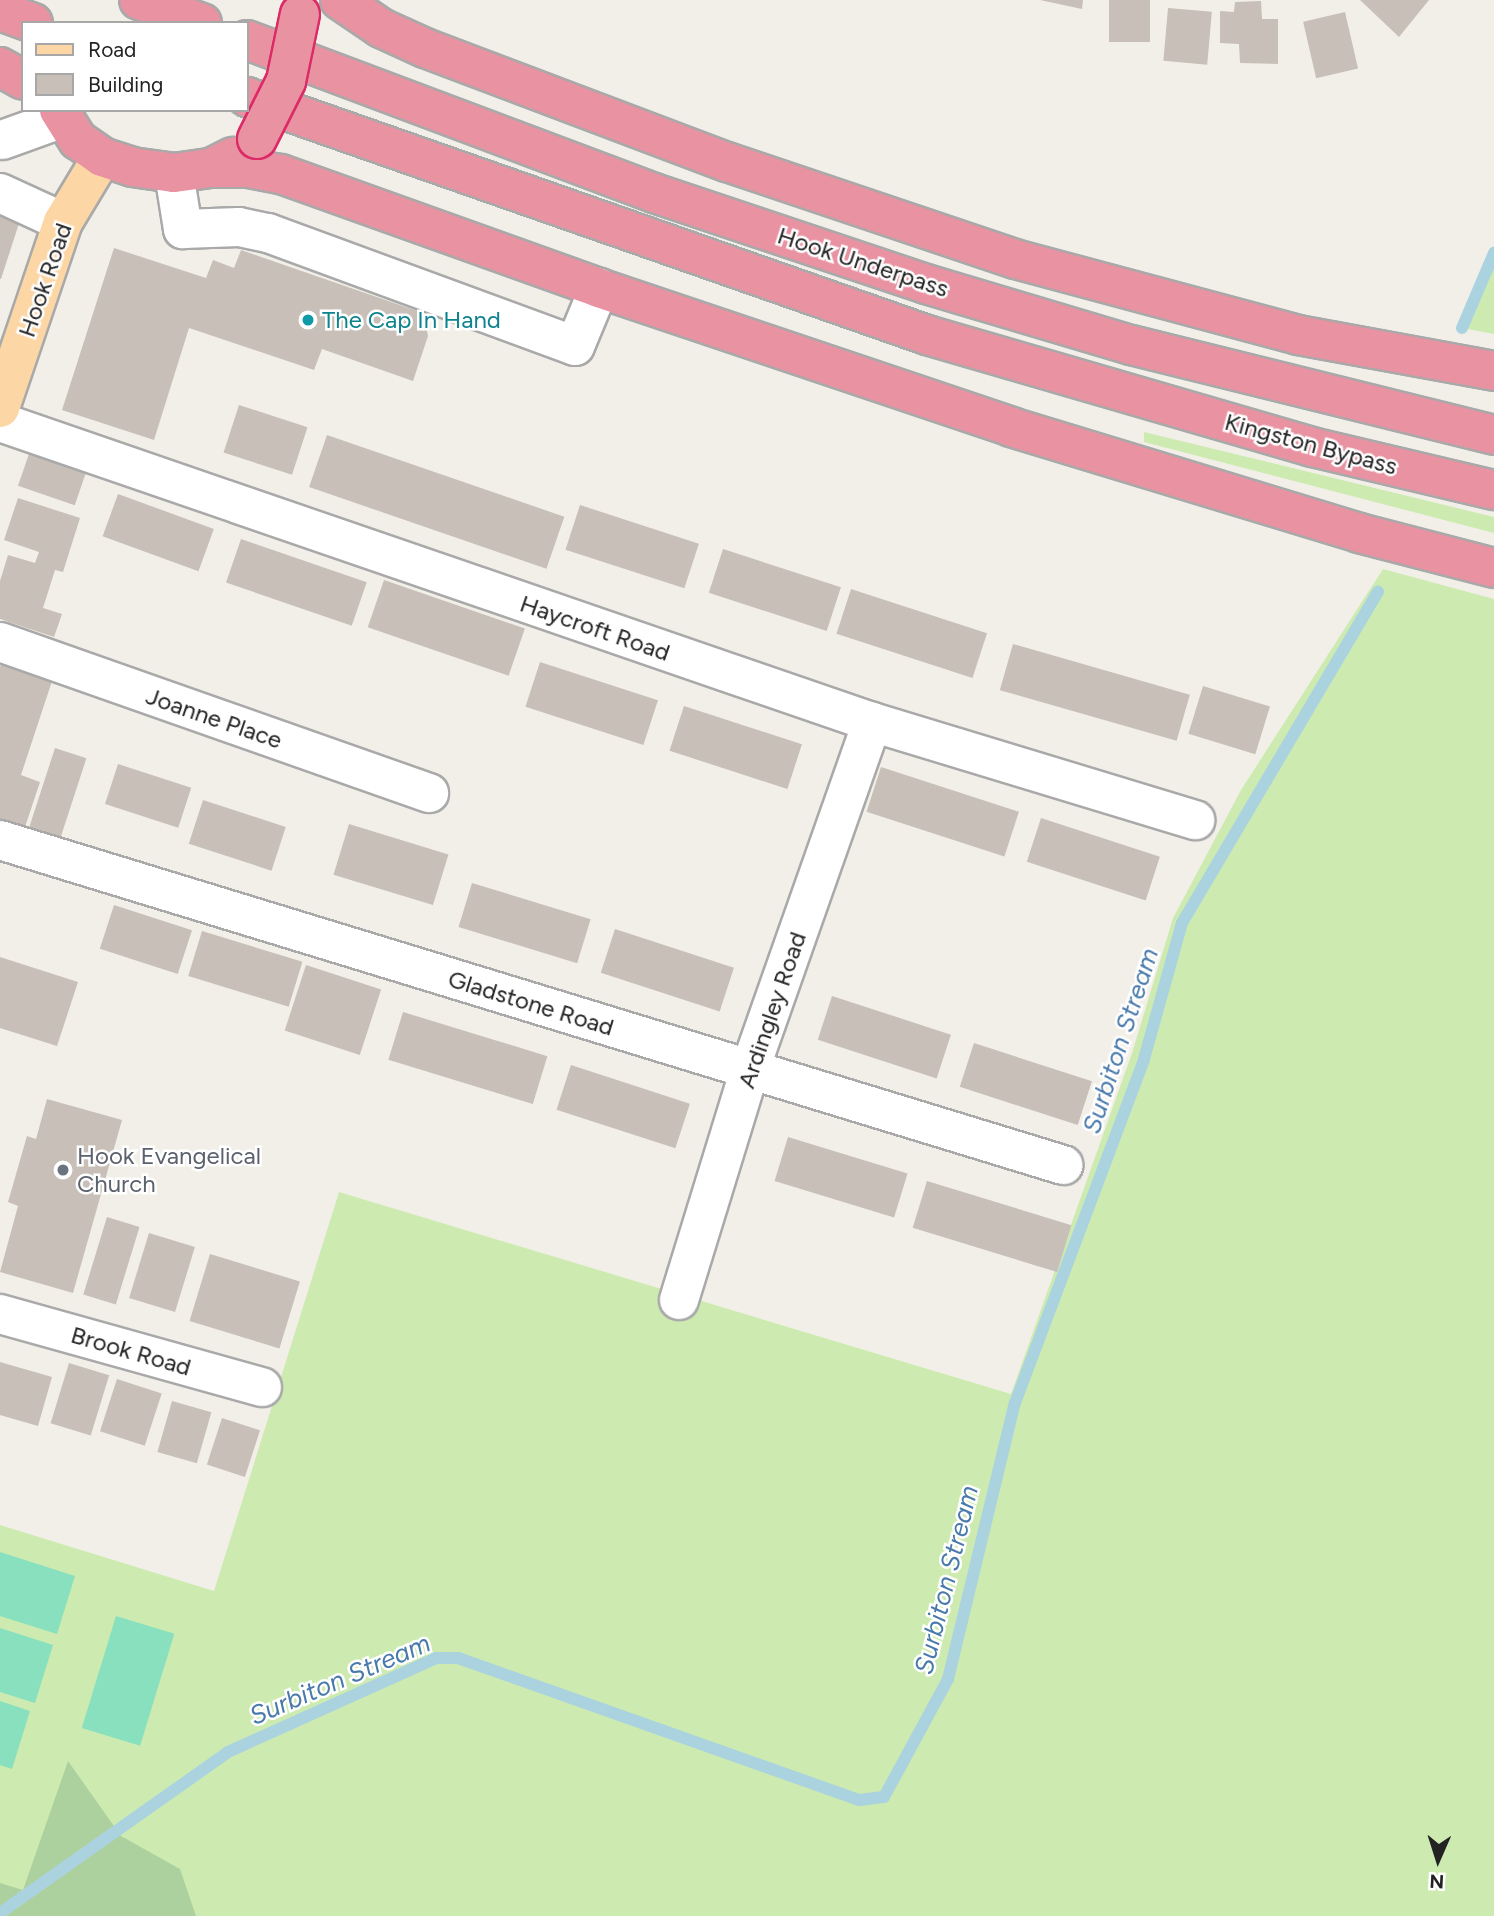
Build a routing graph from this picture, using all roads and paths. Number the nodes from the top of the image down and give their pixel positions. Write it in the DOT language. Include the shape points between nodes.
graph roads {
  1 [pos="38,0"];
  2 [pos="139,0"];
  3 [pos="340,0"];
  4 [pos="300,7"];
  5 [pos="0,11"];
  6 [pos="30,21"];
  7 [pos="36,21"];
  8 [pos="197,21"];
  9 [pos="248,40"];
  10 [pos="0,67"];
  11 [pos="21,79"];
  12 [pos="248,97"];
  13 [pos="61,114"];
  14 [pos="1,141"];
  15 [pos="102,157"];
  16 [pos="211,168"];
  17 [pos="174,173"];
  18 [pos="0,193"];
  19 [pos="63,222"];
  20 [pos="599,288"];
  21 [pos="10,347"];
  22 [pos="1494,371"];
  23 [pos="1129,394"];
  24 [pos="0,408"];
  25 [pos="0,422"];
  26 [pos="1494,435"];
  27 [pos="1494,490"];
  28 [pos="1494,568"];
  29 [pos="0,642"];
  30 [pos="872,722"];
  31 [pos="429,793"];
  32 [pos="1195,820"];
  33 [pos="0,840"];
  34 [pos="750,1069"];
  35 [pos="1063,1165"];
  36 [pos="679,1300"];
  37 [pos="0,1314"];
  38 [pos="262,1387"];
  1 -- 7 [label="highway"];
  2 -- 8 [label="highway"];
  3 -- 22 [label="highway" via="381,28 425,48 727,162 1015,260 1298,334"];
  4 -- 16 [label="highway, bridge" via="286,81 257,139"];
  5 -- 6 [label="highway"];
  9 -- 26 [label="highway, Hook Underpass" via="654,193 926,284 1131,345"];
  10 -- 11 [label="highway"];
  12 -- 23 [label="highway, Hook Underpass" via="927,335"];
  13 -- 14 [label="street"];
  13 -- 15 [label="highway" via="78,140"];
  15 -- 17 [label="highway"];
  15 -- 19 [label="main road, Hook Road"];
  16 -- 17 [label="highway"];
  16 -- 20 [label="highway" via="281,174"];
  17 -- 20 [label="street" via="183,229 239,227 268,233 575,346"];
  18 -- 19 [label="street"];
  19 -- 21 [label="main road, Hook Road"];
  20 -- 28 [label="highway" via="1011,427 1359,533"];
  21 -- 24 [label="main road, Hook Road"];
  23 -- 27 [label="highway, Kingston Bypass" via="1312,447"];
  25 -- 30 [label="street, Haycroft Road"];
  29 -- 31 [label="street, Joanne Place"];
  30 -- 32 [label="street, Haycroft Road"];
  30 -- 34 [label="street, Ardingley Road"];
  33 -- 34 [label="street, Gladstone Road"];
  34 -- 35 [label="street, Gladstone Road"];
  34 -- 36 [label="street, Ardingley Road"];
  37 -- 38 [label="street, Brook Road"];
}
